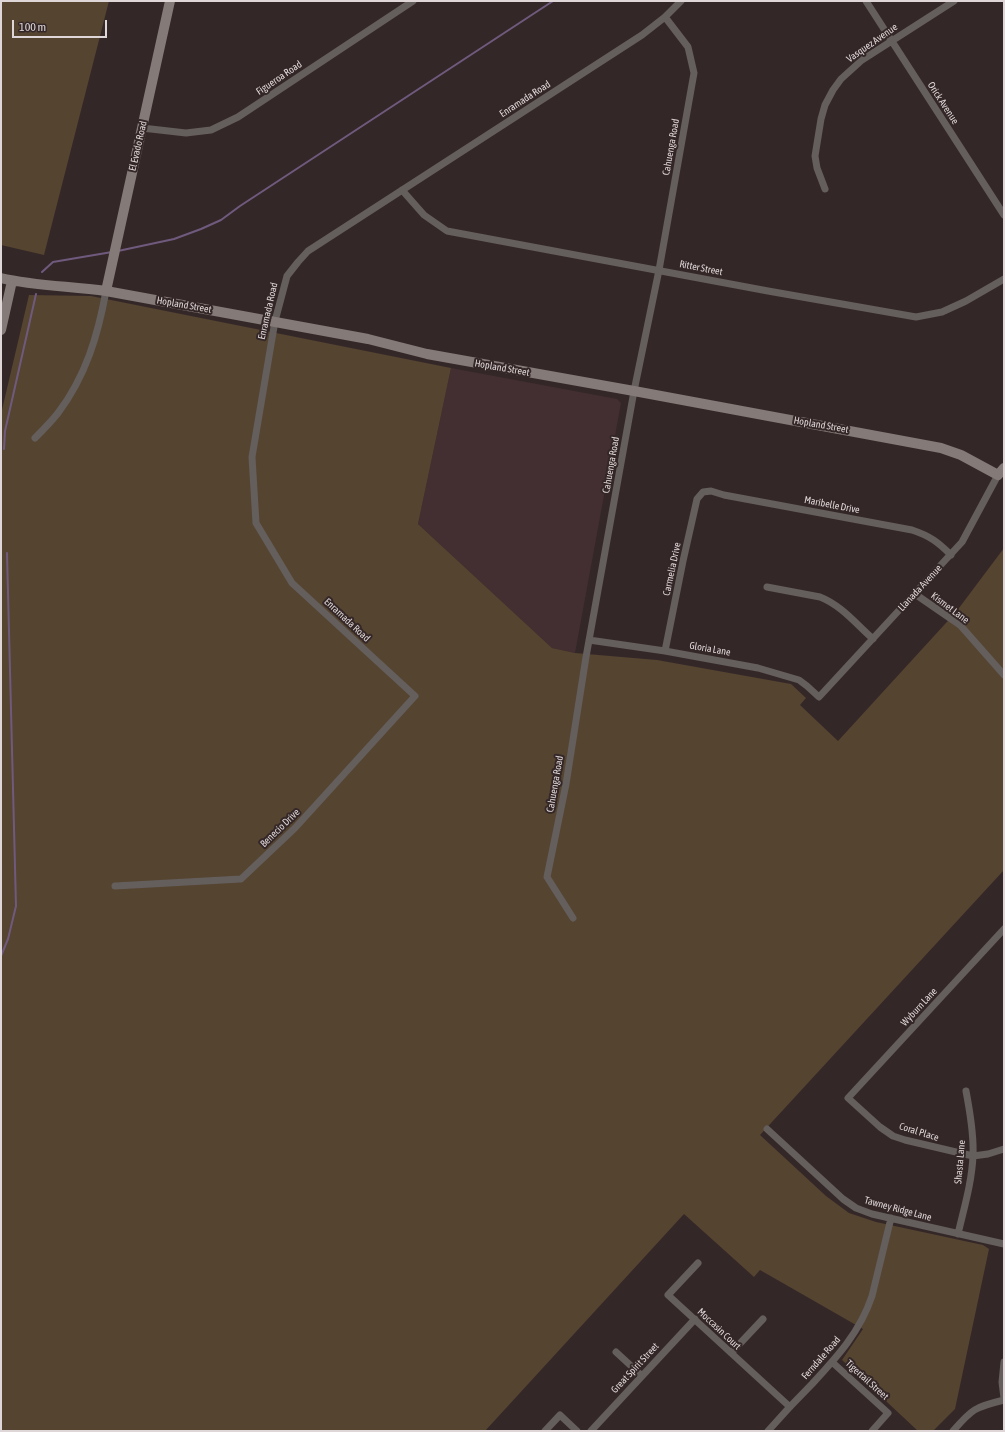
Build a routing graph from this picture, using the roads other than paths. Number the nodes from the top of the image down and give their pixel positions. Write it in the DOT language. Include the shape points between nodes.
graph roads {
  1 [pos="170,1"];
  2 [pos="412,1"];
  3 [pos="681,1"];
  4 [pos="866,1"];
  5 [pos="954,1"];
  6 [pos="666,17"];
  7 [pos="891,40"];
  8 [pos="142,128"];
  9 [pos="825,189"];
  10 [pos="402,190"];
  11 [pos="1004,215"];
  12 [pos="659,270"];
  13 [pos="1,278"];
  14 [pos="1004,279"];
  15 [pos="12,281"];
  16 [pos="106,291"];
  17 [pos="274,321"];
  18 [pos="1,330"];
  19 [pos="634,391"];
  20 [pos="35,438"];
  21 [pos="1001,471"];
  22 [pos="703,492"];
  23 [pos="951,555"];
  24 [pos="767,587"];
  25 [pos="915,594"];
  26 [pos="872,639"];
  27 [pos="589,640"];
  28 [pos="665,651"];
  29 [pos="1004,675"];
  30 [pos="415,696"];
  31 [pos="819,698"];
  32 [pos="115,886"];
  33 [pos="573,918"];
  34 [pos="1004,929"];
  35 [pos="966,1091"];
  36 [pos="848,1098"];
  37 [pos="767,1129"];
  38 [pos="1004,1149"];
  39 [pos="973,1156"];
  40 [pos="891,1218"];
  41 [pos="958,1234"];
  42 [pos="1004,1244"];
  43 [pos="698,1262"];
  44 [pos="763,1318"];
  45 [pos="694,1319"];
  46 [pos="616,1352"];
  47 [pos="731,1353"];
  48 [pos="832,1362"];
  49 [pos="1004,1362"];
  50 [pos="642,1376"];
  51 [pos="1004,1399"];
  52 [pos="790,1407"];
  53 [pos="545,1431"];
  54 [pos="577,1431"];
  55 [pos="591,1431"];
  56 [pos="768,1431"];
  57 [pos="872,1431"];
  58 [pos="953,1431"];
  1 -- 8 [label="street, El Evado Road"];
  2 -- 8 [label="street, Figueroa Road" via="238,117 211,130 186,133"];
  3 -- 6 [label="street, Enramada Road"];
  4 -- 7 [label="street, Orick Avenue"];
  5 -- 7 [label="street, Vasquez Avenue"];
  6 -- 10 [label="street, Enramada Road"];
  6 -- 12 [label="street, Cahuenga Road" via="688,47 694,73"];
  7 -- 9 [label="street, Vasquez Avenue" via="862,60 841,79 825,105 815,156"];
  7 -- 11 [label="street, Orick Avenue"];
  8 -- 16 [label="street, El Evado Road"];
  10 -- 12 [label="street, Ritter Street" via="424,215 447,231"];
  10 -- 17 [label="street, Enramada Road" via="308,251 287,276"];
  12 -- 14 [label="street, Ritter Street" via="916,316 942,312"];
  12 -- 19 [label="street, Cahuenga Road"];
  13 -- 15 [label="street, Hopland Street"];
  15 -- 16 [label="street, Hopland Street"];
  15 -- 18 [label="street"];
  16 -- 17 [label="street, Hopland Street"];
  16 -- 20 [label="street" via="96,339 85,368 58,413"];
  17 -- 19 [label="street, Hopland Street" via="368,339 427,354"];
  17 -- 30 [label="street, Enramada Road" via="252,456 256,523 292,583"];
  19 -- 21 [label="street, Hopland Street" via="941,448"];
  19 -- 27 [label="street, Cahuenga Road"];
  21 -- 23 [label="street, Llanada Avenue" via="962,542"];
  22 -- 23 [label="street, Maribelle Drive" via="710,491 912,530 937,541"];
  22 -- 28 [label="street, Carmelia Drive" via="697,499"];
  23 -- 25 [label="street, Llanada Avenue"];
  24 -- 26 [label="street" via="827,599"];
  25 -- 26 [label="street, Llanada Avenue"];
  25 -- 29 [label="street, Kismet Lane" via="960,625"];
  26 -- 31 [label="street, Llanada Avenue"];
  27 -- 28 [label="street, Gloria Lane"];
  27 -- 33 [label="street, Cahuenga Road" via="566,784 547,876"];
  28 -- 31 [label="street, Gloria Lane" via="785,675 799,680"];
  30 -- 32 [label="street, Benecio Drive" via="295,828 241,879"];
  34 -- 36 [label="street, Wyburn Lane"];
  35 -- 39 [label="street, Shasta Lane" via="972,1125"];
  36 -- 39 [label="street, Coral Place" via="893,1136"];
  37 -- 40 [label="street, Tawney Ridge Lane" via="843,1199 856,1208"];
  38 -- 39 [label="street"];
  39 -- 41 [label="street, Shasta Lane"];
  40 -- 41 [label="street, Tawney Ridge Lane"];
  40 -- 48 [label="street, Ferndale Road" via="868,1306 848,1343"];
  41 -- 42 [label="street, Tawney Ridge Lane"];
  43 -- 45 [label="street, Moccasin Court" via="668,1295"];
  44 -- 47 [label="street"];
  45 -- 47 [label="street, Moccasin Court"];
  45 -- 50 [label="street, Great Spirit Street"];
  46 -- 50 [label="street"];
  47 -- 52 [label="street, Moccasin Court"];
  48 -- 52 [label="street, Ferndale Road"];
  48 -- 57 [label="street, Tigertail Street" via="888,1413"];
  49 -- 51 [label="street"];
  50 -- 55 [label="street, Great Spirit Street"];
  51 -- 58 [label="street" via="980,1406 969,1413"];
  52 -- 56 [label="street, Ferndale Road"];
  53 -- 54 [label="street" via="560,1415"];
}
